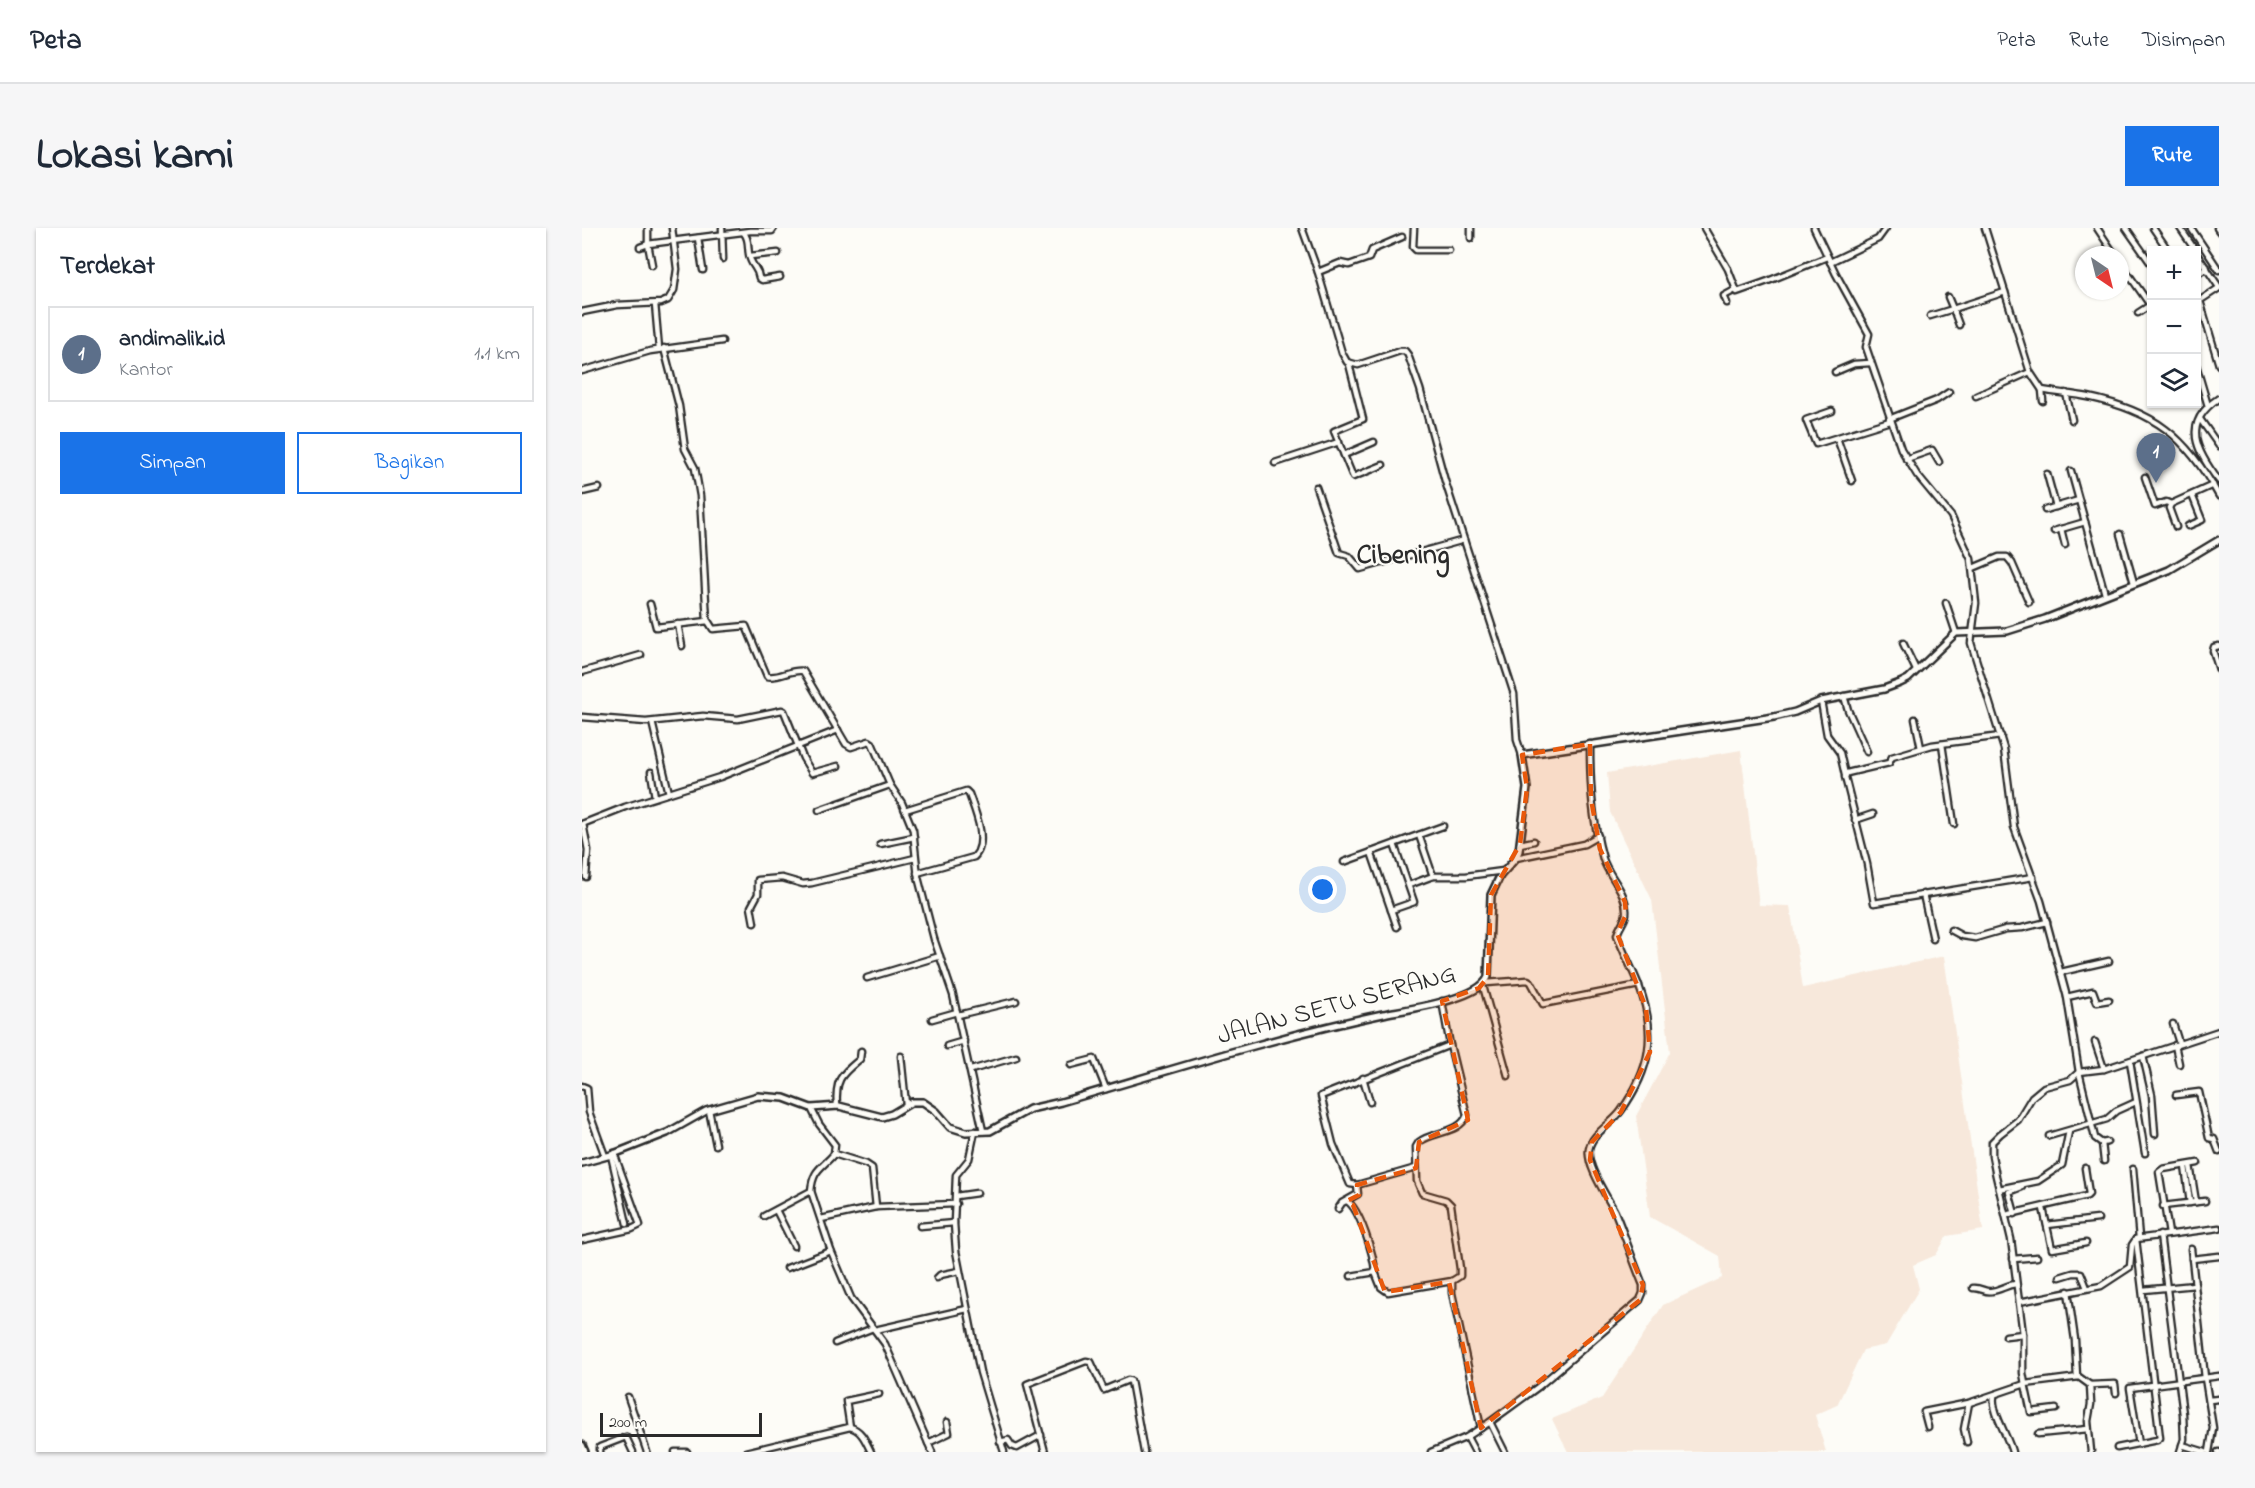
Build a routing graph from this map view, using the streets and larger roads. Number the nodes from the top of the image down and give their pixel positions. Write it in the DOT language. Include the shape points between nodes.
graph roads {
  1 [pos="648,228"];
  2 [pos="672,228"];
  3 [pos="722,228"];
  4 [pos="774,228"];
  5 [pos="1302,228"];
  6 [pos="1414,228"];
  7 [pos="1471,228"];
  8 [pos="1704,228"];
  9 [pos="1814,228"];
  10 [pos="1886,228"];
  11 [pos="1985,228"];
  12 [pos="2107,228"];
  13 [pos="2126,228"];
  14 [pos="2152,228"];
  15 [pos="2180,228"];
  16 [pos="2191,228"];
  17 [pos="2098,230"];
  18 [pos="744,233"];
  19 [pos="722,235"];
  20 [pos="1402,237"];
  21 [pos="698,238"];
  22 [pos="1471,238"];
  23 [pos="674,241"];
  24 [pos="648,244"];
  25 [pos="2109,246"];
  26 [pos="2165,246"];
  27 [pos="2192,246"];
  28 [pos="640,247"];
  29 [pos="1449,250"];
  30 [pos="778,253"];
  31 [pos="750,256"];
  32 [pos="723,259"];
  33 [pos="2147,259"];
  34 [pos="2201,259"];
  35 [pos="1828,260"];
  36 [pos="2217,262"];
  37 [pos="652,265"];
  38 [pos="2207,268"];
  39 [pos="703,270"];
  40 [pos="2219,270"];
  41 [pos="1318,272"];
  42 [pos="2201,272"];
  43 [pos="2129,274"];
  44 [pos="780,277"];
  45 [pos="2219,287"];
  46 [pos="1735,290"];
  47 [pos="2005,292"];
  48 [pos="1948,297"];
  49 [pos="2147,300"];
  50 [pos="2201,300"];
  51 [pos="1727,303"];
  52 [pos="655,304"];
  53 [pos="2147,308"];
  54 [pos="1953,309"];
  55 [pos="2201,311"];
  56 [pos="582,312"];
  57 [pos="2138,314"];
  58 [pos="1930,316"];
  59 [pos="1959,325"];
  60 [pos="722,341"];
  61 [pos="662,349"];
  62 [pos="1871,363"];
  63 [pos="1349,364"];
  64 [pos="2219,365"];
  65 [pos="582,371"];
  66 [pos="1835,372"];
  67 [pos="2030,372"];
  68 [pos="2201,382"];
  69 [pos="2042,390"];
  70 [pos="1949,392"];
  71 [pos="2066,393"];
  72 [pos="1976,396"];
  73 [pos="2217,400"];
  74 [pos="2043,401"];
  75 [pos="2208,406"];
  76 [pos="2219,407"];
  77 [pos="1832,411"];
  78 [pos="2200,419"];
  79 [pos="1889,420"];
  80 [pos="2072,420"];
  81 [pos="1837,438"];
  82 [pos="1339,442"];
  83 [pos="1374,442"];
  84 [pos="2219,446"];
  85 [pos="1344,455"];
  86 [pos="1906,459"];
  87 [pos="1940,462"];
  88 [pos="1275,463"];
  89 [pos="1383,465"];
  90 [pos="2071,471"];
  91 [pos="2047,474"];
  92 [pos="2145,477"];
  93 [pos="1852,481"];
  94 [pos="2219,481"];
  95 [pos="2213,485"];
  96 [pos="1316,487"];
  97 [pos="599,488"];
  98 [pos="582,492"];
  99 [pos="2192,495"];
  100 [pos="2219,496"];
  101 [pos="2079,500"];
  102 [pos="2171,504"];
  103 [pos="2056,507"];
  104 [pos="2045,510"];
  105 [pos="2085,522"];
  106 [pos="2188,526"];
  107 [pos="2176,528"];
  108 [pos="2061,529"];
  109 [pos="2054,531"];
  110 [pos="2120,534"];
  111 [pos="1464,540"];
  112 [pos="2219,540"];
  113 [pos="2066,545"];
  114 [pos="1973,568"];
  115 [pos="2134,583"];
  116 [pos="2105,594"];
  117 [pos="2030,602"];
  118 [pos="1946,603"];
  119 [pos="650,604"];
  120 [pos="707,621"];
  121 [pos="678,624"];
  122 [pos="1972,632"];
  123 [pos="1956,633"];
  124 [pos="1903,643"];
  125 [pos="682,646"];
  126 [pos="2219,646"];
  127 [pos="641,655"];
  128 [pos="2219,669"];
  129 [pos="1916,670"];
  130 [pos="582,672"];
  131 [pos="1844,696"];
  132 [pos="1821,701"];
  133 [pos="582,717"];
  134 [pos="1914,719"];
  135 [pos="652,722"];
  136 [pos="838,730"];
  137 [pos="2001,736"];
  138 [pos="1590,744"];
  139 [pos="1942,744"];
  140 [pos="797,746"];
  141 [pos="1921,748"];
  142 [pos="1867,752"];
  143 [pos="1522,755"];
  144 [pos="838,766"];
  145 [pos="651,772"];
  146 [pos="1845,775"];
  147 [pos="890,785"];
  148 [pos="669,793"];
  149 [pos="655,797"];
  150 [pos="819,810"];
  151 [pos="905,810"];
  152 [pos="1873,814"];
  153 [pos="1855,819"];
  154 [pos="582,824"];
  155 [pos="1954,824"];
  156 [pos="1443,826"];
  157 [pos="1419,835"];
  158 [pos="1598,836"];
  159 [pos="914,837"];
  160 [pos="1534,841"];
  161 [pos="880,844"];
  162 [pos="1394,844"];
  163 [pos="1520,844"];
  164 [pos="1371,852"];
  165 [pos="915,858"];
  166 [pos="1516,858"];
  167 [pos="1344,862"];
  168 [pos="1503,871"];
  169 [pos="917,873"];
  170 [pos="1433,876"];
  171 [pos="586,877"];
  172 [pos="2033,877"];
  173 [pos="1409,885"];
  174 [pos="1923,894"];
  175 [pos="1391,910"];
  176 [pos="754,922"];
  177 [pos="2047,922"];
  178 [pos="1397,927"];
  179 [pos="1951,930"];
  180 [pos="1933,939"];
  181 [pos="940,956"];
  182 [pos="2109,961"];
  183 [pos="2061,972"];
  184 [pos="867,978"];
  185 [pos="1484,984"];
  186 [pos="1639,985"];
  187 [pos="2067,997"];
  188 [pos="2109,1000"];
  189 [pos="1016,1001"];
  190 [pos="1442,1001"];
  191 [pos="957,1014"];
  192 [pos="932,1019"];
  193 [pos="2173,1024"];
  194 [pos="2219,1031"];
  195 [pos="964,1041"];
  196 [pos="2095,1042"];
  197 [pos="2177,1044"];
  198 [pos="1450,1045"];
  199 [pos="946,1047"];
  200 [pos="861,1051"];
  201 [pos="901,1056"];
  202 [pos="2143,1056"];
  203 [pos="1016,1057"];
  204 [pos="2130,1061"];
  205 [pos="2179,1064"];
  206 [pos="1071,1065"];
  207 [pos="2104,1069"];
  208 [pos="971,1070"];
  209 [pos="2079,1072"];
  210 [pos="1508,1076"];
  211 [pos="1363,1078"];
  212 [pos="582,1086"];
  213 [pos="1106,1089"];
  214 [pos="2176,1095"];
  215 [pos="1370,1102"];
  216 [pos="2136,1102"];
  217 [pos="906,1105"];
  218 [pos="837,1106"];
  219 [pos="811,1108"];
  220 [pos="709,1110"];
  221 [pos="2092,1124"];
  222 [pos="975,1131"];
  223 [pos="983,1131"];
  224 [pos="2069,1131"];
  225 [pos="2155,1134"];
  226 [pos="2049,1136"];
  227 [pos="716,1145"];
  228 [pos="2219,1152"];
  229 [pos="2145,1153"];
  230 [pos="834,1154"];
  231 [pos="610,1155"];
  232 [pos="2104,1161"];
  233 [pos="582,1163"];
  234 [pos="2198,1163"];
  235 [pos="2188,1165"];
  236 [pos="1416,1168"];
  237 [pos="2085,1168"];
  238 [pos="2133,1169"];
  239 [pos="1357,1185"];
  240 [pos="2022,1185"];
  241 [pos="1999,1189"];
  242 [pos="811,1191"];
  243 [pos="977,1193"];
  244 [pos="956,1196"];
  245 [pos="1347,1201"];
  246 [pos="2205,1201"];
  247 [pos="2196,1202"];
  248 [pos="2190,1203"];
  249 [pos="956,1204"];
  250 [pos="2163,1206"];
  251 [pos="876,1207"];
  252 [pos="2043,1208"];
  253 [pos="1338,1209"];
  254 [pos="776,1210"];
  255 [pos="2015,1214"];
  256 [pos="2006,1215"];
  257 [pos="764,1216"];
  258 [pos="821,1219"];
  259 [pos="2098,1219"];
  260 [pos="954,1223"];
  261 [pos="627,1224"];
  262 [pos="920,1226"];
  263 [pos="2047,1226"];
  264 [pos="2218,1227"];
  265 [pos="2169,1234"];
  266 [pos="2160,1235"];
  267 [pos="2138,1239"];
  268 [pos="582,1240"];
  269 [pos="2086,1243"];
  270 [pos="794,1246"];
  271 [pos="2191,1250"];
  272 [pos="831,1251"];
  273 [pos="2219,1256"];
  274 [pos="2037,1257"];
  275 [pos="2013,1259"];
  276 [pos="2192,1259"];
  277 [pos="787,1268"];
  278 [pos="959,1271"];
  279 [pos="1375,1272"];
  280 [pos="1351,1276"];
  281 [pos="2061,1277"];
  282 [pos="937,1278"];
  283 [pos="1452,1281"];
  284 [pos="2016,1284"];
  285 [pos="2195,1285"];
  286 [pos="1973,1288"];
  287 [pos="2087,1288"];
  288 [pos="2167,1288"];
  289 [pos="2143,1290"];
  290 [pos="2068,1292"];
  291 [pos="2019,1302"];
  292 [pos="967,1309"];
  293 [pos="874,1329"];
  294 [pos="2023,1334"];
  295 [pos="2006,1336"];
  296 [pos="835,1343"];
  297 [pos="2219,1376"];
  298 [pos="2077,1377"];
  299 [pos="2205,1378"];
  300 [pos="2179,1381"];
  301 [pos="2025,1384"];
  302 [pos="2152,1384"];
  303 [pos="2090,1385"];
  304 [pos="879,1394"];
  305 [pos="2116,1394"];
  306 [pos="1994,1396"];
  307 [pos="628,1397"];
  308 [pos="2219,1399"];
  309 [pos="2209,1400"];
  310 [pos="1969,1403"];
  311 [pos="2056,1409"];
  312 [pos="947,1422"];
  313 [pos="1490,1422"];
  314 [pos="850,1427"];
  315 [pos="1928,1427"];
  316 [pos="2219,1427"];
  317 [pos="1481,1428"];
  318 [pos="2088,1428"];
  319 [pos="2213,1428"];
  320 [pos="2038,1434"];
  321 [pos="1041,1436"];
  322 [pos="1467,1437"];
  323 [pos="1000,1442"];
  324 [pos="1967,1442"];
  325 [pos="928,1443"];
  326 [pos="2139,1444"];
  327 [pos="582,1445"];
  328 [pos="2182,1445"];
  329 [pos="2117,1448"];
  330 [pos="1434,1451"];
  331 [pos="585,1452"];
  332 [pos="600,1452"];
  333 [pos="633,1452"];
  334 [pos="647,1452"];
  335 [pos="675,1452"];
  336 [pos="687,1452"];
  337 [pos="746,1452"];
  338 [pos="871,1452"];
  339 [pos="932,1452"];
  340 [pos="1005,1452"];
  341 [pos="1045,1452"];
  342 [pos="1144,1452"];
  343 [pos="1475,1452"];
  344 [pos="1505,1452"];
  345 [pos="2012,1452"];
  346 [pos="2091,1452"];
  347 [pos="2180,1452"];
  348 [pos="2207,1452"];
  1 -- 24 [label="street"];
  2 -- 23 [label="street"];
  3 -- 19 [label="street"];
  4 -- 18 [label="street"];
  5 -- 41 [label="street"];
  6 -- 29 [label="street" via="1416,250"];
  7 -- 22 [label="street"];
  8 -- 46 [label="street" via="1728,268"];
  9 -- 35 [label="street"];
  10 -- 35 [label="street" via="1878,239"];
  11 -- 47 [label="street"];
  12 -- 17 [label="street"];
  13 -- 33 [label="street"];
  14 -- 26 [label="street"];
  15 -- 27 [label="street"];
  16 -- 36 [label="street"];
  17 -- 25 [label="street"];
  18 -- 19 [label="street"];
  18 -- 31 [label="street"];
  19 -- 21 [label="street"];
  19 -- 32 [label="street"];
  20 -- 41 [label="street" via="1372,250 1369,258"];
  21 -- 23 [label="street"];
  21 -- 39 [label="street"];
  23 -- 24 [label="street"];
  23 -- 52 [label="street" via="674,290 668,300"];
  24 -- 28 [label="street"];
  24 -- 37 [label="street"];
  30 -- 31 [label="street"];
  31 -- 44 [label="street" via="759,278"];
  34 -- 38 [label="street"];
  35 -- 46 [label="street"];
  35 -- 62 [label="street" via="1866,326"];
  36 -- 40 [label="street"];
  38 -- 42 [label="street"];
  38 -- 45 [label="street"];
  41 -- 63 [label="street" via="1342,353"];
  43 -- 49 [label="street"];
  45 -- 50 [label="street"];
  46 -- 51 [label="street" via="1725,296"];
  47 -- 54 [label="street"];
  47 -- 67 [label="street"];
  48 -- 54 [label="street"];
  52 -- 56 [label="street" via="617,305"];
  52 -- 61 [label="street"];
  53 -- 57 [label="street"];
  54 -- 58 [label="street"];
  54 -- 59 [label="street"];
  55 -- 64 [label="street"];
  60 -- 61 [label="street"];
  61 -- 65 [label="street"];
  61 -- 120 [label="street" via="700,496"];
  62 -- 66 [label="street" via="1854,364"];
  62 -- 79 [label="street"];
  63 -- 82 [label="street" via="1363,419 1334,431"];
  63 -- 111 [label="street" via="1406,352"];
  67 -- 69 [label="street"];
  67 -- 72 [label="street"];
  68 -- 75 [label="street"];
  69 -- 71 [label="street"];
  69 -- 74 [label="street"];
  70 -- 79 [label="street"];
  71 -- 80 [label="street"];
  71 -- 95 [label="street" via="2149,417 2176,436"];
  73 -- 75 [label="street"];
  73 -- 76 [label="street"];
  75 -- 78 [label="street"];
  77 -- 81 [label="street" via="1806,421 1816,444"];
  78 -- 84 [label="street"];
  78 -- 94 [label="street" via="2194,427 2199,450"];
  79 -- 81 [label="street"];
  79 -- 86 [label="street"];
  81 -- 93 [label="street"];
  82 -- 85 [label="street"];
  82 -- 88 [label="street"];
  83 -- 85 [label="street"];
  85 -- 89 [label="street" via="1353,477"];
  86 -- 87 [label="street" via="1932,450"];
  86 -- 114 [label="street" via="1951,516"];
  90 -- 101 [label="street"];
  91 -- 103 [label="street"];
  92 -- 102 [label="street" via="2155,506"];
  95 -- 99 [label="street"];
  95 -- 100 [label="street"];
  96 -- 111 [label="street" via="1339,553 1349,556 1360,569"];
  97 -- 98 [label="street"];
  99 -- 102 [label="street"];
  99 -- 106 [label="street" via="2202,520"];
  101 -- 103 [label="street"];
  101 -- 105 [label="street"];
  102 -- 107 [label="street"];
  103 -- 104 [label="street"];
  105 -- 108 [label="street"];
  105 -- 116 [label="street"];
  108 -- 109 [label="street"];
  108 -- 113 [label="street"];
  110 -- 115 [label="street"];
  111 -- 143 [label="street" via="1514,694 1516,740"];
  112 -- 115 [label="street" via="2186,562"];
  114 -- 117 [label="street" via="2007,557"];
  114 -- 122 [label="street" via="1976,603"];
  115 -- 116 [label="street"];
  116 -- 122 [label="street" via="2015,629"];
  118 -- 123 [label="street"];
  119 -- 121 [label="street" via="656,627"];
  120 -- 121 [label="street"];
  120 -- 136 [label="street" via="712,628 746,627 768,677 796,670 804,672"];
  121 -- 125 [label="street"];
  122 -- 123 [label="street"];
  122 -- 137 [label="street" via="1980,678"];
  123 -- 129 [label="street"];
  124 -- 129 [label="street"];
  126 -- 128 [label="street" via="2213,649"];
  127 -- 130 [label="street"];
  129 -- 131 [label="street" via="1893,687"];
  131 -- 132 [label="street"];
  131 -- 142 [label="street"];
  132 -- 138 [label="street" via="1774,717"];
  132 -- 146 [label="street" via="1827,735 1840,753"];
  133 -- 135 [label="street"];
  134 -- 141 [label="street"];
  135 -- 140 [label="street" via="703,716 738,719 782,710"];
  135 -- 148 [label="street"];
  136 -- 140 [label="street"];
  136 -- 147 [label="street" via="849,746 872,742"];
  137 -- 139 [label="street"];
  137 -- 172 [label="street" via="2014,827"];
  138 -- 143 [label="street"];
  138 -- 158 [label="street" via="1591,799"];
  139 -- 141 [label="street"];
  139 -- 155 [label="street"];
  140 -- 144 [label="street" via="813,774"];
  140 -- 148 [label="street"];
  141 -- 146 [label="street" via="1891,757 1889,763"];
  143 -- 163 [label="street, JALAN SETU SERANG" via="1527,788"];
  145 -- 149 [label="street"];
  146 -- 153 [label="street"];
  147 -- 150 [label="street"];
  147 -- 151 [label="street"];
  148 -- 149 [label="street"];
  149 -- 154 [label="street"];
  151 -- 159 [label="street"];
  151 -- 169 [label="street" via="966,791 979,826 980,849 974,858"];
  152 -- 153 [label="street"];
  153 -- 174 [label="street" via="1874,903"];
  154 -- 171 [label="street" via="588,850"];
  156 -- 157 [label="street"];
  157 -- 162 [label="street"];
  157 -- 170 [label="street"];
  158 -- 166 [label="street" via="1584,844"];
  158 -- 186 [label="street" via="1606,868 1624,897 1626,915 1617,935"];
  159 -- 161 [label="street"];
  159 -- 165 [label="street"];
  160 -- 163 [label="street"];
  162 -- 164 [label="street"];
  162 -- 173 [label="street"];
  163 -- 166 [label="street, JALAN SETU SERANG"];
  164 -- 167 [label="street"];
  164 -- 175 [label="street"];
  165 -- 169 [label="street"];
  165 -- 176 [label="street" via="812,884 782,878 758,880 759,894 751,907"];
  166 -- 168 [label="street, JALAN SETU SERANG"];
  168 -- 170 [label="street"];
  168 -- 185 [label="street, JALAN SETU SERANG" via="1490,900 1488,977"];
  169 -- 181 [label="street"];
  170 -- 173 [label="street"];
  172 -- 174 [label="street"];
  172 -- 177 [label="street"];
  173 -- 175 [label="street" via="1414,902"];
  174 -- 180 [label="street"];
  175 -- 178 [label="street"];
  177 -- 179 [label="street" via="1975,938"];
  177 -- 183 [label="street"];
  181 -- 184 [label="street"];
  181 -- 191 [label="street"];
  182 -- 183 [label="street"];
  183 -- 187 [label="street"];
  185 -- 186 [label="street" via="1528,980 1543,1004"];
  185 -- 190 [label="street, JALAN SETU SERANG"];
  185 -- 210 [label="street"];
  186 -- 313 [label="street" via="1648,1020 1647,1062 1621,1112 1596,1136 1589,1149 1592,1167 1615,1213 1643,1293 1640,1300"];
  187 -- 188 [label="street" via="2093,991 2097,1002"];
  187 -- 209 [label="street"];
  189 -- 191 [label="street"];
  190 -- 198 [label="street"];
  190 -- 213 [label="street, JALAN SETU SERANG" via="1339,1023"];
  191 -- 192 [label="street"];
  191 -- 195 [label="street"];
  193 -- 197 [label="street"];
  194 -- 197 [label="street"];
  195 -- 199 [label="street"];
  195 -- 208 [label="street"];
  196 -- 207 [label="street"];
  197 -- 202 [label="street"];
  197 -- 205 [label="street"];
  198 -- 211 [label="street"];
  198 -- 236 [label="street" via="1467,1115 1458,1127 1419,1142"];
  200 -- 218 [label="street" via="859,1060 837,1084"];
  201 -- 217 [label="street"];
  202 -- 204 [label="street"];
  202 -- 225 [label="street"];
  203 -- 208 [label="street"];
  204 -- 207 [label="street"];
  204 -- 216 [label="street"];
  206 -- 213 [label="street" via="1095,1060"];
  207 -- 209 [label="street"];
  208 -- 223 [label="street"];
  209 -- 221 [label="street"];
  209 -- 241 [label="street" via="2070,1080 2038,1091 2018,1120 1992,1142"];
  211 -- 215 [label="street"];
  211 -- 239 [label="street" via="1321,1096 1333,1144 1349,1182"];
  212 -- 231 [label="street" via="587,1088 589,1112"];
  213 -- 223 [label="street, JALAN SETU SERANG" via="1030,1109"];
  214 -- 228 [label="street" via="2199,1092 2209,1138 2214,1139"];
  216 -- 221 [label="street"];
  216 -- 229 [label="street"];
  217 -- 218 [label="street, JALAN SETU SERANG" via="882,1117"];
  217 -- 222 [label="street, JALAN SETU SERANG" via="923,1102 954,1129"];
  218 -- 219 [label="street, JALAN SETU SERANG"];
  219 -- 220 [label="street, JALAN SETU SERANG" via="765,1095"];
  219 -- 230 [label="street" via="835,1145"];
  220 -- 227 [label="street"];
  220 -- 231 [label="street, JALAN SETU SERANG" via="678,1129"];
  221 -- 224 [label="street"];
  221 -- 232 [label="street" via="2096,1138 2104,1142"];
  222 -- 223 [label="street, JALAN SETU SERANG"];
  222 -- 244 [label="street" via="969,1159 956,1175"];
  224 -- 226 [label="street"];
  224 -- 240 [label="street" via="2062,1165 2038,1181"];
  230 -- 242 [label="street" via="817,1170"];
  230 -- 251 [label="street" via="872,1168"];
  231 -- 233 [label="street, JALAN SETU SERANG"];
  231 -- 261 [label="street"];
  231 -- 268 [label="street" via="640,1225"];
  234 -- 235 [label="street"];
  235 -- 247 [label="street"];
  235 -- 248 [label="street"];
  235 -- 250 [label="street" via="2159,1172"];
  236 -- 239 [label="street"];
  236 -- 283 [label="street" via="1422,1193 1451,1205 1460,1269 1460,1276"];
  237 -- 252 [label="street" via="2089,1195"];
  238 -- 267 [label="street"];
  239 -- 245 [label="street" via="1358,1194"];
  240 -- 241 [label="street"];
  240 -- 255 [label="street" via="2009,1192"];
  241 -- 256 [label="street"];
  242 -- 254 [label="street"];
  242 -- 258 [label="street"];
  243 -- 244 [label="street"];
  244 -- 249 [label="street"];
  245 -- 253 [label="street"];
  245 -- 279 [label="street" via="1358,1217"];
  246 -- 247 [label="street"];
  247 -- 248 [label="street"];
  248 -- 250 [label="street"];
  249 -- 251 [label="street"];
  249 -- 260 [label="street"];
  250 -- 265 [label="street"];
  251 -- 258 [label="street"];
  252 -- 255 [label="street"];
  252 -- 263 [label="street"];
  254 -- 257 [label="street"];
  254 -- 270 [label="street"];
  255 -- 256 [label="street"];
  256 -- 275 [label="street"];
  258 -- 272 [label="street"];
  259 -- 263 [label="street"];
  260 -- 262 [label="street"];
  260 -- 278 [label="street"];
  263 -- 269 [label="street" via="2052,1249"];
  264 -- 265 [label="street"];
  265 -- 266 [label="street"];
  266 -- 267 [label="street"];
  266 -- 288 [label="street"];
  267 -- 287 [label="street" via="2132,1245 2128,1269 2105,1285"];
  267 -- 289 [label="street"];
  271 -- 276 [label="street"];
  272 -- 277 [label="street"];
  272 -- 293 [label="street" via="851,1298"];
  273 -- 276 [label="street"];
  274 -- 275 [label="street"];
  275 -- 284 [label="street"];
  276 -- 285 [label="street"];
  278 -- 282 [label="street"];
  278 -- 292 [label="street"];
  279 -- 280 [label="street"];
  279 -- 283 [label="street" via="1383,1290 1388,1292"];
  281 -- 287 [label="street" via="2081,1273"];
  283 -- 317 [label="street"];
  284 -- 286 [label="street" via="1989,1292"];
  284 -- 291 [label="street"];
  285 -- 288 [label="street"];
  285 -- 299 [label="street"];
  287 -- 290 [label="street"];
  288 -- 289 [label="street"];
  288 -- 300 [label="street"];
  289 -- 302 [label="street"];
  290 -- 291 [label="street"];
  290 -- 298 [label="street"];
  291 -- 294 [label="street"];
  292 -- 293 [label="street"];
  292 -- 323 [label="street"];
  293 -- 296 [label="street"];
  293 -- 325 [label="street"];
  294 -- 295 [label="street"];
  294 -- 301 [label="street"];
  297 -- 299 [label="street"];
  298 -- 301 [label="street"];
  298 -- 303 [label="street"];
  299 -- 300 [label="street"];
  299 -- 309 [label="street"];
  300 -- 302 [label="street"];
  300 -- 328 [label="street"];
  301 -- 306 [label="street"];
  301 -- 311 [label="street" via="2031,1412"];
  302 -- 326 [label="street" via="2160,1438"];
  302 -- 326 [label="street" via="2130,1389"];
  303 -- 305 [label="street" via="2114,1384"];
  303 -- 318 [label="street"];
  304 -- 314 [label="street" via="846,1401"];
  306 -- 310 [label="street"];
  306 -- 345 [label="street"];
  307 -- 334 [label="street"];
  308 -- 309 [label="street"];
  309 -- 319 [label="street"];
  310 -- 315 [label="street" via="1924,1412"];
  310 -- 324 [label="street" via="1964,1429"];
  312 -- 325 [label="street" via="949,1434"];
  313 -- 317 [label="street"];
  313 -- 344 [label="street"];
  314 -- 337 [label="street"];
  314 -- 338 [label="street" via="861,1434"];
  316 -- 319 [label="street"];
  317 -- 322 [label="street"];
  318 -- 320 [label="street"];
  318 -- 346 [label="street"];
  319 -- 348 [label="street"];
  321 -- 323 [label="street" via="1017,1448 1008,1440"];
  321 -- 341 [label="street"];
  321 -- 342 [label="street" via="1027,1384 1090,1362 1104,1390 1128,1380 1132,1383"];
  322 -- 330 [label="street"];
  322 -- 343 [label="street"];
  323 -- 340 [label="street"];
  325 -- 339 [label="street"];
  326 -- 329 [label="street"];
  327 -- 331 [label="street"];
  328 -- 347 [label="street"];
  328 -- 348 [label="street"];
  332 -- 333 [label="street" via="600,1447 626,1437"];
  335 -- 336 [label="street"];
}
